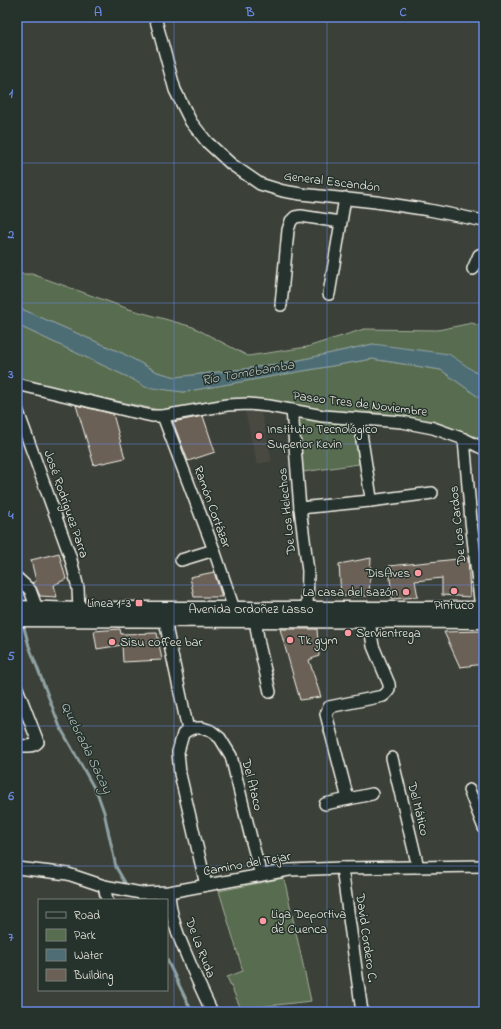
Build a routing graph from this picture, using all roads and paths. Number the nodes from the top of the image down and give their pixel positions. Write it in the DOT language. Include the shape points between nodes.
graph roads {
  1 [pos="155,17"];
  2 [pos="344,198"];
  3 [pos="484,221"];
  4 [pos="340,222"];
  5 [pos="484,253"];
  6 [pos="473,269"];
  7 [pos="329,294"];
  8 [pos="281,305"];
  9 [pos="17,384"];
  10 [pos="17,409"];
  11 [pos="292,410"];
  12 [pos="163,416"];
  13 [pos="359,420"];
  14 [pos="464,439"];
  15 [pos="484,449"];
  16 [pos="432,493"];
  17 [pos="370,501"];
  18 [pos="300,508"];
  19 [pos="214,550"];
  20 [pos="181,560"];
  21 [pos="17,578"];
  22 [pos="17,608"];
  23 [pos="234,609"];
  24 [pos="307,609"];
  25 [pos="79,610"];
  26 [pos="483,613"];
  27 [pos="39,614"];
  28 [pos="17,619"];
  29 [pos="165,620"];
  30 [pos="255,620"];
  31 [pos="369,621"];
  32 [pos="17,688"];
  33 [pos="270,692"];
  34 [pos="188,730"];
  35 [pos="17,745"];
  36 [pos="392,758"];
  37 [pos="469,790"];
  38 [pos="372,794"];
  39 [pos="348,800"];
  40 [pos="326,804"];
  41 [pos="484,828"];
  42 [pos="484,866"];
  43 [pos="418,867"];
  44 [pos="17,868"];
  45 [pos="342,868"];
  46 [pos="261,875"];
  47 [pos="206,885"];
  48 [pos="108,887"];
  49 [pos="169,892"];
  50 [pos="108,899"];
  51 [pos="212,1012"];
  52 [pos="362,1012"];
  1 -- 2 [label="street, General Escandón" via="175,90 191,122 213,148 260,184 300,194"];
  2 -- 3 [label="street, General Escandón"];
  2 -- 4 [label="street"];
  4 -- 7 [label="street"];
  4 -- 8 [label="street" via="301,216 295,217 292,221 288,230"];
  5 -- 6 [label="street" via="479,255"];
  9 -- 12 [label="street, Paseo Tres de Noviembre" via="136,413"];
  10 -- 25 [label="street, José Rodríguez Parra" via="70,556 78,588"];
  11 -- 12 [label="street, Paseo Tres de Noviembre" via="248,404"];
  11 -- 13 [label="street, Paseo Tres de Noviembre"];
  11 -- 18 [label="street, De Los Helechos"];
  12 -- 19 [label="street, Ramón Cortázar"];
  13 -- 14 [label="street, Paseo Tres de Noviembre" via="419,425"];
  13 -- 17 [label="street"];
  14 -- 15 [label="street, Paseo Tres de Noviembre"];
  14 -- 26 [label="street, De Los Cardos" via="470,521"];
  16 -- 17 [label="street"];
  17 -- 18 [label="street"];
  18 -- 24 [label="street, De Los Helechos" via="308,571"];
  19 -- 20 [label="street"];
  19 -- 23 [label="street, Ramón Cortázar"];
  21 -- 27 [label="street" via="30,590"];
  22 -- 27 [label="main road, Avenida Ordoñez Lasso"];
  23 -- 24 [label="main road, Avenida Ordoñez Lasso"];
  23 -- 25 [label="main road, Avenida Ordoñez Lasso"];
  24 -- 26 [label="main road, Avenida Ordoñez Lasso"];
  25 -- 27 [label="main road, Avenida Ordoñez Lasso"];
  26 -- 31 [label="main road, Avenida Ordoñez Lasso"];
  27 -- 28 [label="main road, Avenida Ordoñez Lasso"];
  27 -- 29 [label="main road, Avenida Ordoñez Lasso"];
  29 -- 30 [label="main road, Avenida Ordoñez Lasso"];
  29 -- 34 [label="street"];
  30 -- 31 [label="main road, Avenida Ordoñez Lasso"];
  30 -- 33 [label="street"];
  31 -- 39 [label="street" via="373,646 389,684 388,693 329,707 326,714"];
  32 -- 35 [label="street" via="38,742 33,746"];
  34 -- 46 [label="street, Del Ataco" via="202,728 211,731 220,738 231,756"];
  34 -- 47 [label="street" via="178,752 180,774"];
  36 -- 43 [label="street, Del Mático"];
  37 -- 41 [label="street"];
  38 -- 39 [label="street"];
  39 -- 40 [label="street"];
  42 -- 43 [label="street, Camino del Tejar"];
  43 -- 45 [label="street, Camino del Tejar"];
  44 -- 48 [label="street, Camino del Tejar" via="68,874"];
  45 -- 46 [label="street, Camino del Tejar" via="289,870"];
  45 -- 52 [label="street, David Cordero C."];
  46 -- 47 [label="street, Camino del Tejar"];
  47 -- 49 [label="street, Camino del Tejar"];
  48 -- 49 [label="street, Camino del Tejar" via="141,893"];
  48 -- 50 [label="street"];
  49 -- 51 [label="street, De La Ruda" via="175,926"];
}
